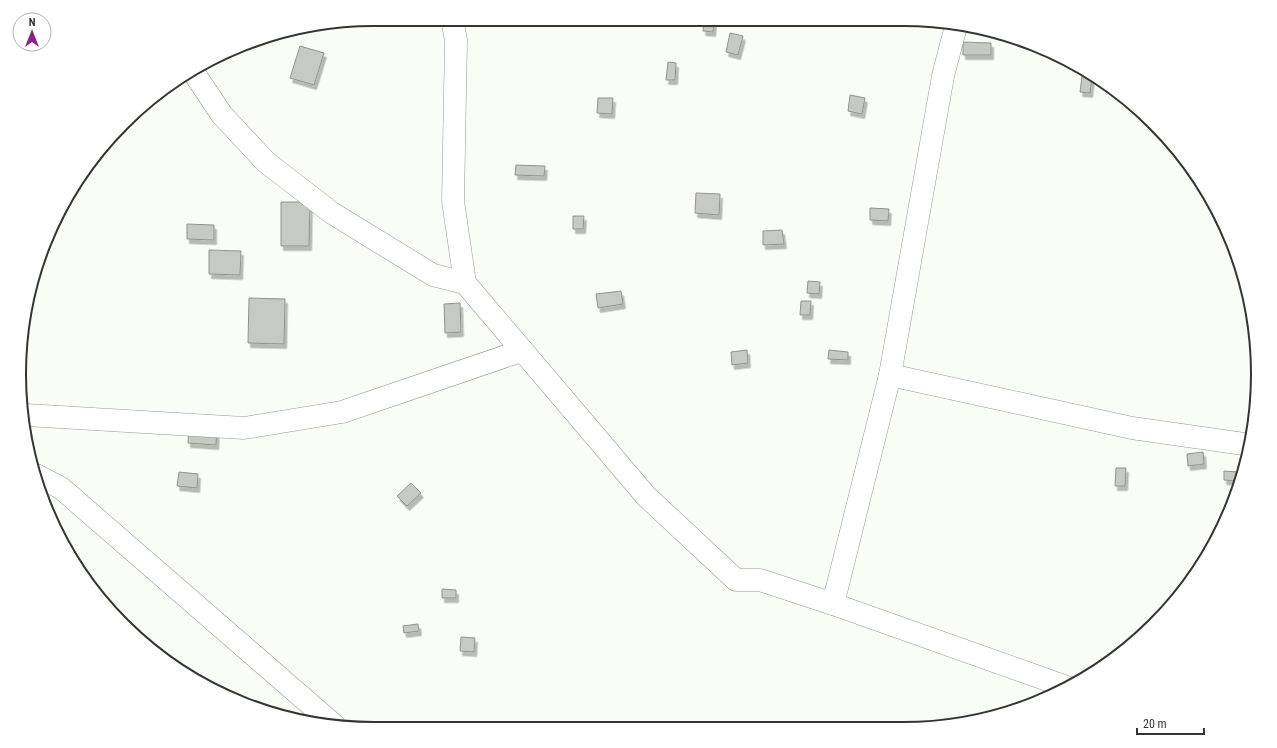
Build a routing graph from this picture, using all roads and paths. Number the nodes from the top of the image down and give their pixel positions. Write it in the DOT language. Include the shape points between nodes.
graph roads {
  1 [pos="453,26"];
  2 [pos="955,30"];
  3 [pos="196,76"];
  4 [pos="465,283"];
  5 [pos="522,351"];
  6 [pos="890,375"];
  7 [pos="29,415"];
  8 [pos="1243,445"];
  9 [pos="42,478"];
  10 [pos="833,604"];
  11 [pos="1060,684"];
  12 [pos="327,719"];
  1 -- 4 [label="street" via="456,40 453,201"];
  2 -- 6 [label="street" via="943,76"];
  3 -- 4 [label="street" via="222,115 266,162 332,213 433,275"];
  4 -- 5 [label="street"];
  5 -- 7 [label="street" via="342,412 244,428"];
  5 -- 10 [label="street" via="646,496 736,580 760,580"];
  6 -- 8 [label="street" via="1132,428"];
  6 -- 10 [label="street"];
  9 -- 12 [label="street" via="61,488"];
  10 -- 11 [label="street"];
}
